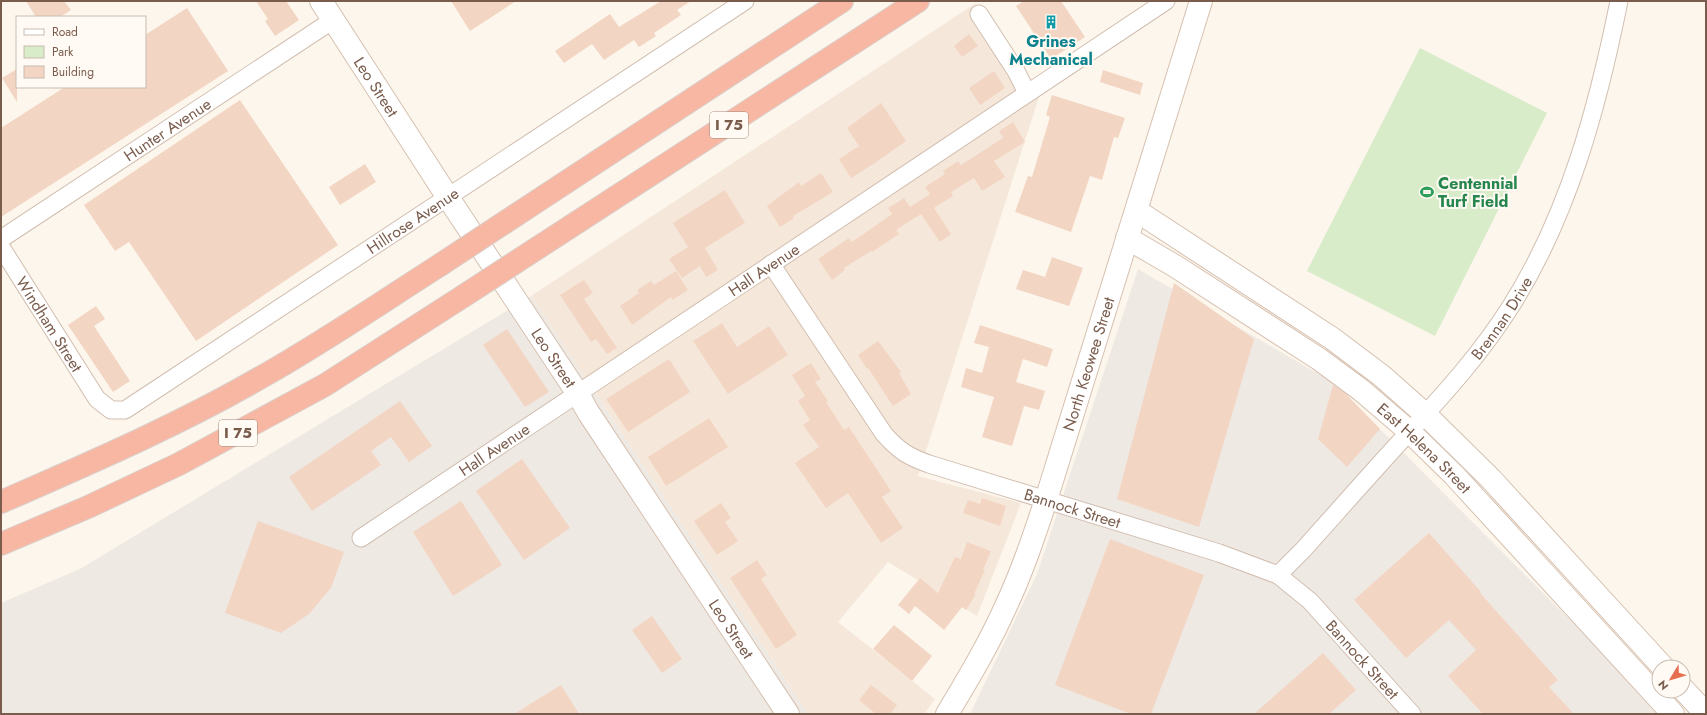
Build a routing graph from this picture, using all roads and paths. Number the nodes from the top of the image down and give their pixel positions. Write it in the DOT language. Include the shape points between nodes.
graph roads {
  1 [pos="321,1"];
  2 [pos="745,1"];
  3 [pos="842,1"];
  4 [pos="918,1"];
  5 [pos="1166,1"];
  6 [pos="1201,1"];
  7 [pos="1619,1"];
  8 [pos="979,14"];
  9 [pos="333,20"];
  10 [pos="1027,93"];
  11 [pos="447,196"];
  12 [pos="1137,211"];
  13 [pos="1127,238"];
  14 [pos="1,239"];
  15 [pos="1,247"];
  16 [pos="771,264"];
  17 [pos="84,381"];
  18 [pos="578,394"];
  19 [pos="1426,415"];
  20 [pos="1410,432"];
  21 [pos="1046,500"];
  22 [pos="1,502"];
  23 [pos="361,538"];
  24 [pos="1546,540"];
  25 [pos="1,544"];
  26 [pos="1528,556"];
  27 [pos="1278,575"];
  28 [pos="1656,659"];
  29 [pos="1651,684"];
  30 [pos="1691,698"];
  31 [pos="1664,699"];
  32 [pos="788,714"];
  33 [pos="947,714"];
  34 [pos="1412,714"];
  35 [pos="1673,714"];
  36 [pos="1706,714"];
  1 -- 9 [label="street, Leo Street"];
  2 -- 11 [label="street, Hillrose Avenue"];
  3 -- 22 [label="highway, I 75, bridge" via="440,266 265,375 178,421"];
  4 -- 25 [label="highway, I 75, bridge" via="325,385 179,464"];
  5 -- 10 [label="street, Hall Avenue"];
  6 -- 12 [label="street, North Keowee Street"];
  7 -- 19 [label="street, Brennan Drive" via="1601,82 1586,132 1570,181 1534,266 1488,340"];
  8 -- 10 [label="street" via="1016,71"];
  9 -- 11 [label="street, Leo Street"];
  9 -- 14 [label="street, Hunter Avenue"];
  10 -- 16 [label="street, Hall Avenue"];
  11 -- 17 [label="street, Hillrose Avenue" via="125,410 111,410 97,399"];
  11 -- 18 [label="street, Leo Street"];
  12 -- 13 [label="street, North Keowee Street"];
  12 -- 19 [label="street, East Helena Street" via="1333,339 1382,376"];
  13 -- 20 [label="street, East Helena Street" via="1319,359 1362,390"];
  13 -- 21 [label="street, North Keowee Street"];
  15 -- 17 [label="street, Windham Street"];
  16 -- 18 [label="street, Hall Avenue"];
  16 -- 21 [label="street, Bannock Street" via="884,434 894,445 909,457"];
  18 -- 23 [label="street, Hall Avenue"];
  18 -- 32 [label="street, Leo Street"];
  19 -- 20 [label="street, Brennan Drive"];
  19 -- 24 [label="street, East Helena Street" via="1491,479"];
  20 -- 26 [label="street, East Helena Street" via="1454,475"];
  20 -- 27 [label="street, Brennan Drive"];
  21 -- 27 [label="street, Bannock Street" via="1219,553"];
  21 -- 33 [label="street, North Keowee Street" via="1026,560 1006,606"];
  24 -- 26 [label="street"];
  24 -- 28 [label="street, East Helena Street"];
  26 -- 29 [label="street, East Helena Street"];
  27 -- 34 [label="street, Bannock Street" via="1310,601"];
  30 -- 36 [label="street"];
  31 -- 35 [label="street, East Helena Street"];
}
